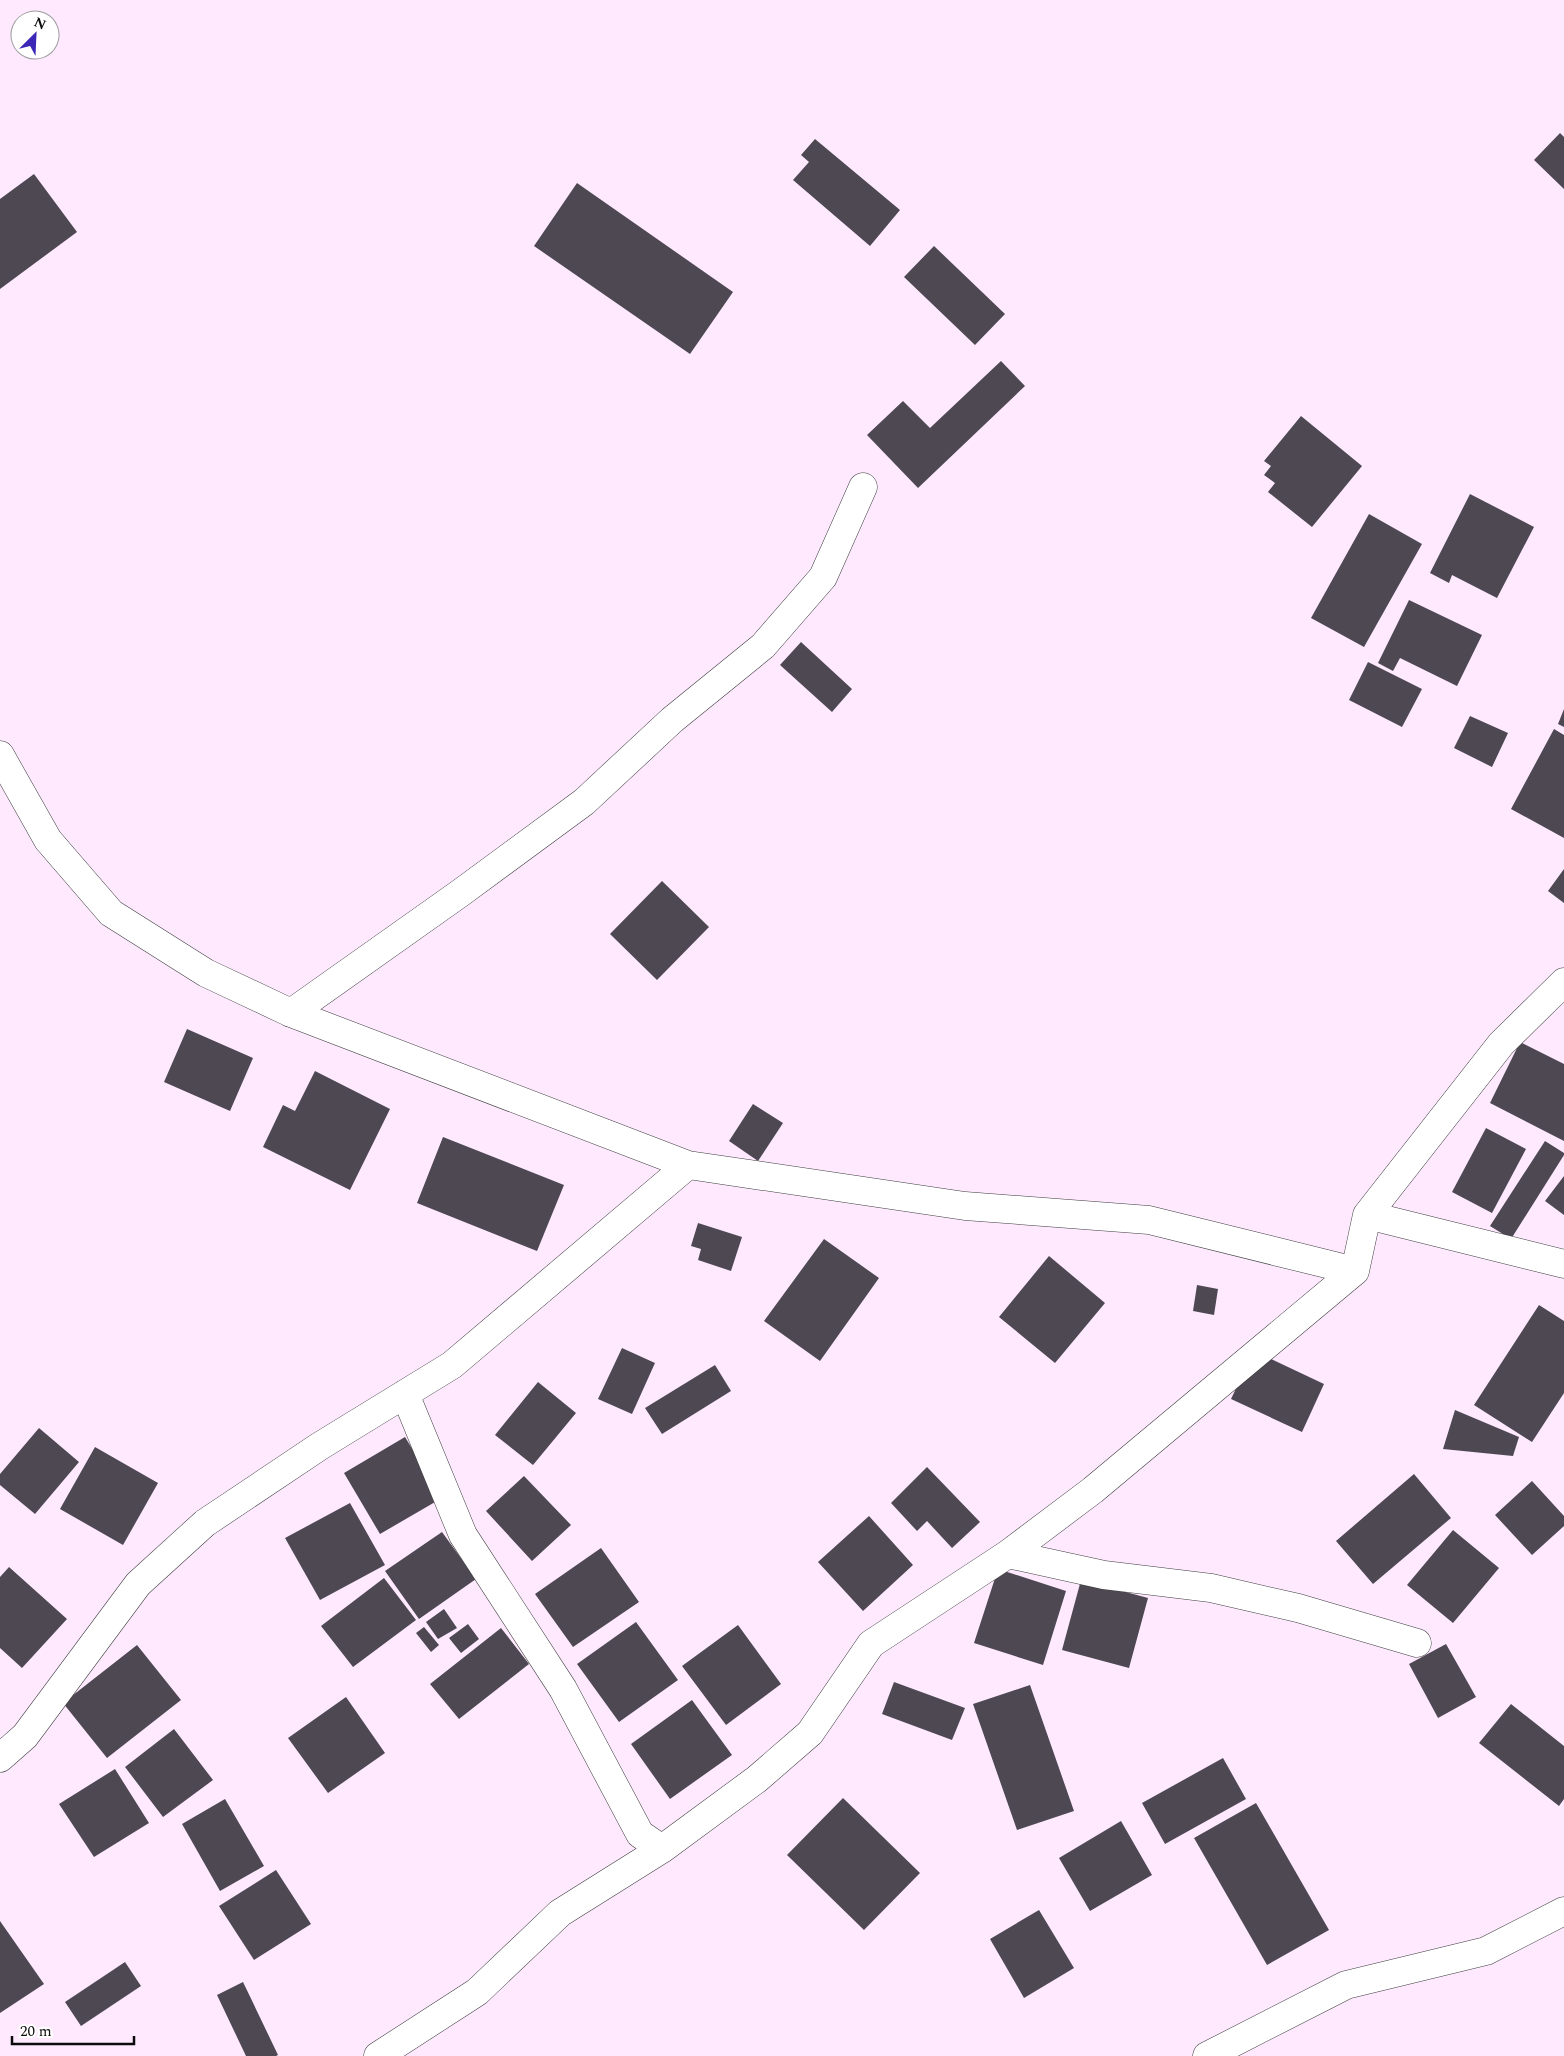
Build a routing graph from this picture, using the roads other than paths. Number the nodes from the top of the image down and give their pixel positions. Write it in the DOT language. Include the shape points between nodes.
graph roads {
  1 [pos="863,487"];
  2 [pos="0,755"];
  3 [pos="1564,982"];
  4 [pos="291,1012"];
  5 [pos="688,1165"];
  6 [pos="1367,1215"];
  7 [pos="1564,1264"];
  8 [pos="1355,1271"];
  9 [pos="405,1394"];
  10 [pos="1008,1554"];
  11 [pos="1417,1643"];
  12 [pos="0,1758"];
  13 [pos="662,1849"];
  14 [pos="1564,1911"];
  15 [pos="378,2056"];
  16 [pos="1207,2056"];
  1 -- 4 [label="street" via="823,577 763,646 672,720 584,802"];
  2 -- 4 [label="street" via="48,840 110,913 206,973"];
  3 -- 6 [label="street" via="1501,1044"];
  4 -- 5 [label="street"];
  5 -- 8 [label="street" via="965,1206 1149,1220"];
  5 -- 9 [label="street" via="452,1365"];
  6 -- 7 [label="street"];
  6 -- 8 [label="street"];
  8 -- 10 [label="street" via="1093,1490"];
  9 -- 12 [label="street" via="205,1523 138,1584 24,1736"];
  9 -- 13 [label="street" via="463,1535 564,1689 640,1834"];
  10 -- 11 [label="street" via="1104,1575 1211,1588 1298,1608"];
  10 -- 13 [label="street" via="871,1644 810,1733 757,1779"];
  13 -- 15 [label="street" via="560,1912 477,1992"];
  14 -- 16 [label="street" via="1486,1951 1346,1985"];
}
